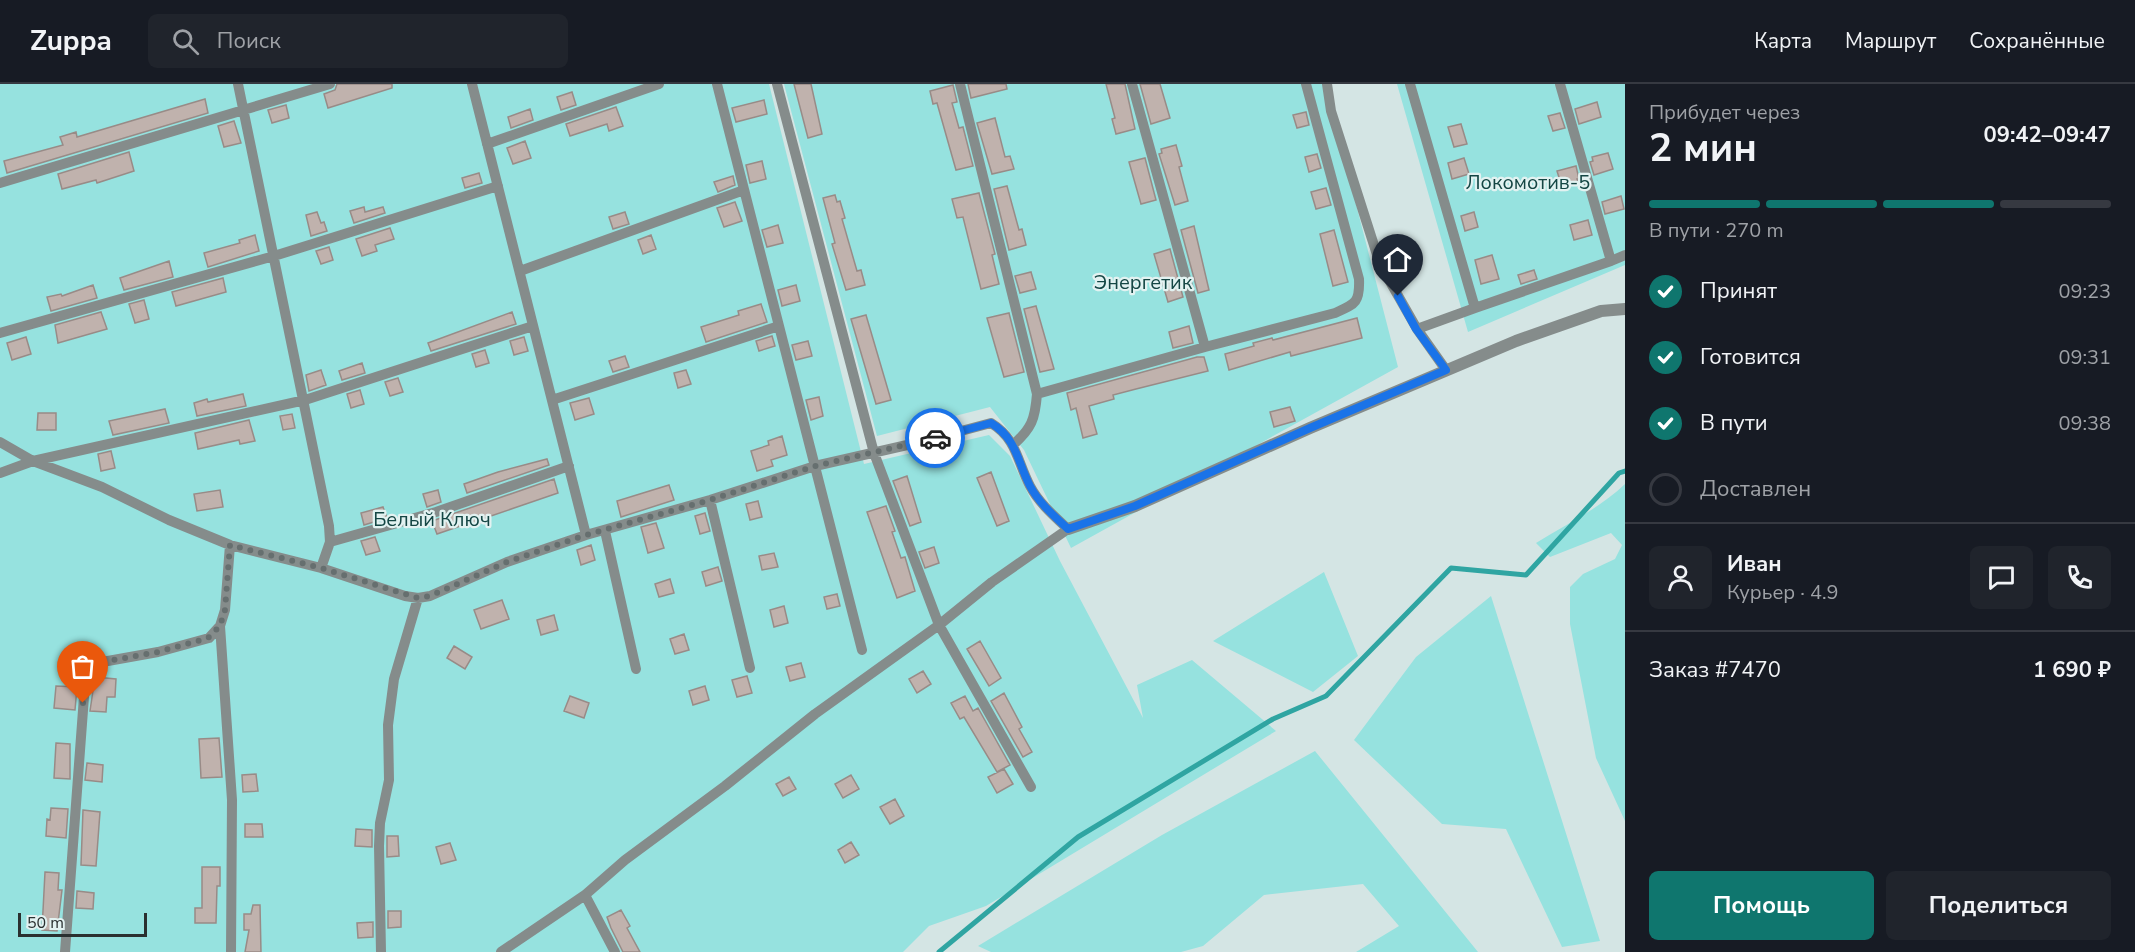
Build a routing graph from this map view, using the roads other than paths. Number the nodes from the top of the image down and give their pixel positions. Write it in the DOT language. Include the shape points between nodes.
graph roads {
  1 [pos="238,84"];
  2 [pos="330,84"];
  3 [pos="472,84"];
  4 [pos="659,84"];
  5 [pos="717,84"];
  6 [pos="777,84"];
  7 [pos="960,84"];
  8 [pos="1132,84"];
  9 [pos="1306,84"];
  10 [pos="1327,84"];
  11 [pos="1410,84"];
  12 [pos="1560,84"];
  13 [pos="243,110"];
  14 [pos="488,144"];
  15 [pos="0,183"];
  16 [pos="498,186"];
  17 [pos="744,190"];
  18 [pos="1625,255"];
  19 [pos="274,256"];
  20 [pos="1611,261"];
  21 [pos="520,271"];
  22 [pos="1475,308"];
  23 [pos="1625,309"];
  24 [pos="533,326"];
  25 [pos="779,326"];
  26 [pos="1416,329"];
  27 [pos="0,333"];
  28 [pos="1205,347"];
  29 [pos="1446,370"];
  30 [pos="1038,394"];
  31 [pos="305,400"];
  32 [pos="552,400"];
  33 [pos="0,442"];
  34 [pos="1013,445"];
  35 [pos="874,453"];
  36 [pos="33,461"];
  37 [pos="568,466"];
  38 [pos="815,466"];
  39 [pos="0,473"];
  40 [pos="710,500"];
  41 [pos="1068,529"];
  42 [pos="605,531"];
  43 [pos="586,535"];
  44 [pos="330,542"];
  45 [pos="230,545"];
  46 [pos="321,568"];
  47 [pos="418,598"];
  48 [pos="220,626"];
  49 [pos="939,626"];
  50 [pos="862,650"];
  51 [pos="750,668"];
  52 [pos="636,669"];
  53 [pos="1031,787"];
  54 [pos="585,895"];
  55 [pos="65,952"];
  56 [pos="231,952"];
  57 [pos="381,952"];
  58 [pos="501,952"];
  59 [pos="615,952"];
  1 -- 13 [label="lane"];
  2 -- 13 [label="lane"];
  3 -- 14 [label="lane"];
  4 -- 14 [label="lane"];
  5 -- 17 [label="lane"];
  6 -- 35 [label="lane"];
  7 -- 30 [label="lane"];
  8 -- 28 [label="lane"];
  9 -- 28 [label="lane" via="1359,279 1359,294 1354,305 1335,313"];
  10 -- 26 [label="lane" via="1331,111 1380,264"];
  11 -- 22 [label="lane"];
  12 -- 20 [label="lane"];
  13 -- 15 [label="lane"];
  13 -- 19 [label="lane"];
  14 -- 16 [label="lane"];
  16 -- 19 [label="lane"];
  16 -- 21 [label="lane"];
  17 -- 21 [label="lane"];
  17 -- 25 [label="lane"];
  18 -- 20 [label="lane"];
  19 -- 27 [label="lane"];
  19 -- 31 [label="lane"];
  20 -- 22 [label="lane"];
  21 -- 24 [label="lane"];
  22 -- 26 [label="lane"];
  23 -- 29 [label="street" via="1601,311"];
  24 -- 31 [label="lane"];
  24 -- 32 [label="lane"];
  25 -- 32 [label="lane"];
  25 -- 38 [label="lane"];
  26 -- 29 [label="lane"];
  28 -- 30 [label="lane"];
  29 -- 41 [label="street" via="1135,506"];
  30 -- 34 [label="lane" via="1029,431"];
  31 -- 36 [label="lane"];
  31 -- 44 [label="lane"];
  32 -- 37 [label="lane"];
  33 -- 36 [label="lane"];
  34 -- 35 [label="lane" via="991,423"];
  34 -- 41 [label="lane" via="1031,487"];
  35 -- 38 [label="lane"];
  35 -- 49 [label="lane"];
  36 -- 39 [label="lane"];
  36 -- 45 [label="lane" via="102,487"];
  37 -- 43 [label="lane"];
  37 -- 44 [label="lane" via="436,512"];
  38 -- 40 [label="lane"];
  38 -- 50 [label="lane"];
  40 -- 42 [label="lane"];
  40 -- 51 [label="lane"];
  41 -- 49 [label="lane" via="992,582"];
  42 -- 43 [label="lane"];
  42 -- 52 [label="lane"];
  43 -- 47 [label="lane"];
  44 -- 46 [label="lane"];
  45 -- 46 [label="lane"];
  45 -- 48 [label="lane" via="225,610"];
  46 -- 47 [label="lane"];
  47 -- 57 [label="lane" via="394,680 388,725 389,780 379,846"];
  48 -- 55 [label="lane" via="208,638 91,664 86,670"];
  48 -- 56 [label="lane" via="232,800"];
  49 -- 53 [label="lane"];
  49 -- 54 [label="lane" via="815,714"];
  54 -- 58 [label="lane"];
  54 -- 59 [label="lane"];
}
